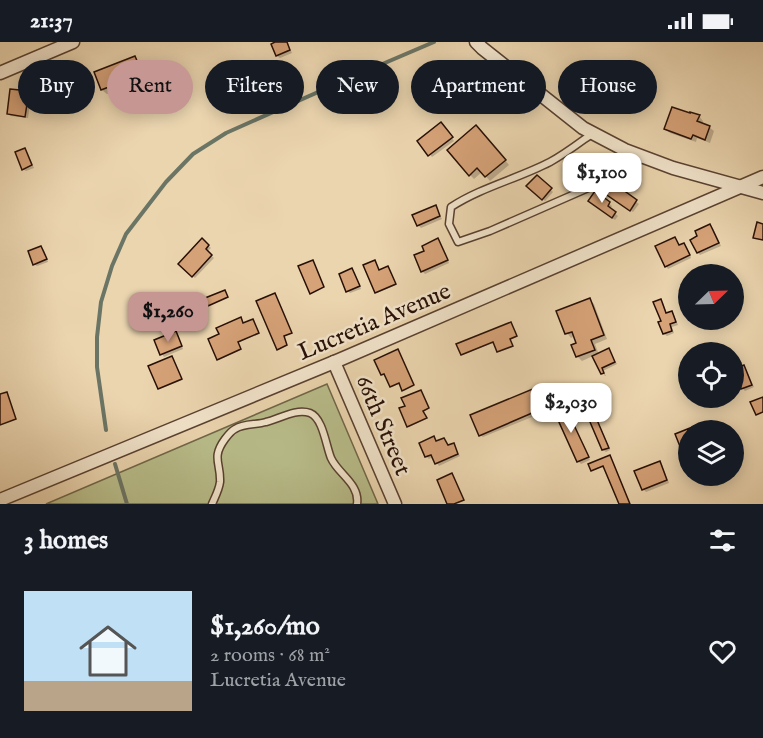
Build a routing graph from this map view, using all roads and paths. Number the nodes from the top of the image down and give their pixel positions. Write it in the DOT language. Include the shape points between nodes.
graph roads {
  1 [pos="73,42"];
  2 [pos="476,42"];
  3 [pos="0,73"];
  4 [pos="593,133"];
  5 [pos="644,157"];
  6 [pos="763,177"];
  7 [pos="740,187"];
  8 [pos="763,193"];
  9 [pos="334,362"];
  10 [pos="0,500"];
  11 [pos="213,504"];
  12 [pos="357,504"];
  13 [pos="395,504"];
  1 -- 3 [label="street"];
  2 -- 4 [label="street"];
  4 -- 5 [label="street"];
  4 -- 5 [label="lane" via="548,163 451,207 449,224 458,242 618,175"];
  5 -- 7 [label="street"];
  6 -- 7 [label="street, Lucretia Avenue"];
  7 -- 8 [label="street"];
  7 -- 9 [label="street, Lucretia Avenue"];
  9 -- 10 [label="street, Lucretia Avenue"];
  9 -- 13 [label="street, 66th Street"];
  11 -- 12 [label="lane" via="220,483 217,457 227,436 244,425 301,412 316,417 334,464 356,491"];
}
